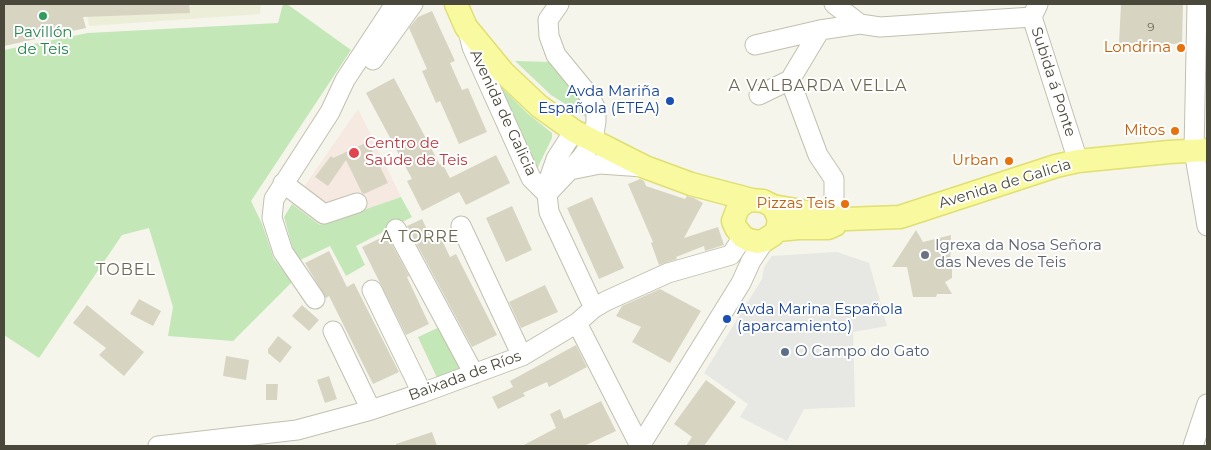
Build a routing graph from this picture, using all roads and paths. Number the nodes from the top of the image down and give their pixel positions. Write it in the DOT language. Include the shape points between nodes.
graph roads {
  1 [pos="395,4"];
  2 [pos="413,4"];
  3 [pos="456,4"];
  4 [pos="558,4"];
  5 [pos="834,4"];
  6 [pos="1197,4"];
  7 [pos="1035,10"];
  8 [pos="860,24"];
  9 [pos="466,27"];
  10 [pos="820,30"];
  11 [pos="755,45"];
  12 [pos="790,80"];
  13 [pos="759,95"];
  14 [pos="330,112"];
  15 [pos="583,136"];
  16 [pos="1200,151"];
  17 [pos="1078,162"];
  18 [pos="645,167"];
  19 [pos="570,170"];
  20 [pos="283,184"];
  21 [pos="691,184"];
  22 [pos="547,194"];
  23 [pos="357,203"];
  24 [pos="762,203"];
  25 [pos="1205,205"];
  26 [pos="840,218"];
  27 [pos="461,226"];
  28 [pos="1207,226"];
  29 [pos="396,229"];
  30 [pos="753,238"];
  31 [pos="372,290"];
  32 [pos="315,299"];
  33 [pos="594,308"];
  34 [pos="577,323"];
  35 [pos="333,331"];
  36 [pos="522,356"];
  37 [pos="474,374"];
  38 [pos="422,393"];
  39 [pos="1207,404"];
  40 [pos="371,410"];
  41 [pos="158,446"];
  42 [pos="640,446"];
  43 [pos="1193,446"];
  1 -- 14 [label="street" via="345,80"];
  2 -- 14 [label="street" via="354,87"];
  3 -- 9 [label="main road, Avenida de Galicia"];
  4 -- 15 [label="street" via="548,20 549,36 556,55 596,109 596,122"];
  5 -- 8 [label="street"];
  6 -- 16 [label="street"];
  7 -- 8 [label="street" via="880,27"];
  7 -- 17 [label="street, Subida á Ponte"];
  8 -- 10 [label="street"];
  9 -- 15 [label="main road, Avenida de Galicia" via="502,72 539,106"];
  9 -- 22 [label="street, Avenida de Galicia" via="531,178"];
  10 -- 11 [label="street"];
  10 -- 12 [label="street"];
  12 -- 13 [label="street"];
  12 -- 26 [label="street" via="818,155 834,179"];
  14 -- 20 [label="street"];
  15 -- 18 [label="main road, Avenida de Galicia"];
  15 -- 19 [label="street, Avenida de Galicia" via="582,157"];
  15 -- 22 [label="street, Avenida de Galicia" via="556,159"];
  16 -- 17 [label="main road, Avenida de Galicia"];
  16 -- 25 [label="street"];
  17 -- 26 [label="main road, Avenida de Galicia" via="1056,166 900,217"];
  18 -- 19 [label="street, Avenida de Galicia" via="600,164"];
  18 -- 21 [label="main road, Avenida de Galicia"];
  19 -- 22 [label="street, Avenida de Galicia"];
  20 -- 23 [label="street" via="324,214"];
  20 -- 32 [label="street" via="274,199 272,218 283,252"];
  21 -- 24 [label="main road, Avenida de Galicia"];
  21 -- 30 [label="main road, Avenida de Galicia"];
  22 -- 33 [label="street, Avenida de Galicia" via="549,212"];
  24 -- 26 [label="main road, Avenida de Galicia"];
  24 -- 30 [label="main road" via="778,215"];
  24 -- 30 [label="main road" via="747,202 738,208"];
  25 -- 28 [label="street"];
  26 -- 30 [label="main road, Avenida de Galicia" via="828,228 799,228"];
  27 -- 36 [label="street"];
  29 -- 37 [label="street"];
  30 -- 33 [label="street, Baixada de Ríos" via="731,255 668,273"];
  30 -- 42 [label="street" via="741,283"];
  31 -- 38 [label="street"];
  33 -- 34 [label="street, Baixada de Ríos"];
  34 -- 36 [label="street, Baixada de Ríos"];
  34 -- 42 [label="street"];
  35 -- 40 [label="street"];
  36 -- 37 [label="street, Baixada de Ríos"];
  37 -- 38 [label="street, Baixada de Ríos"];
  38 -- 40 [label="street, Baixada de Ríos"];
  39 -- 43 [label="street"];
  40 -- 41 [label="street, Baixada de Ríos" via="297,430"];
}
